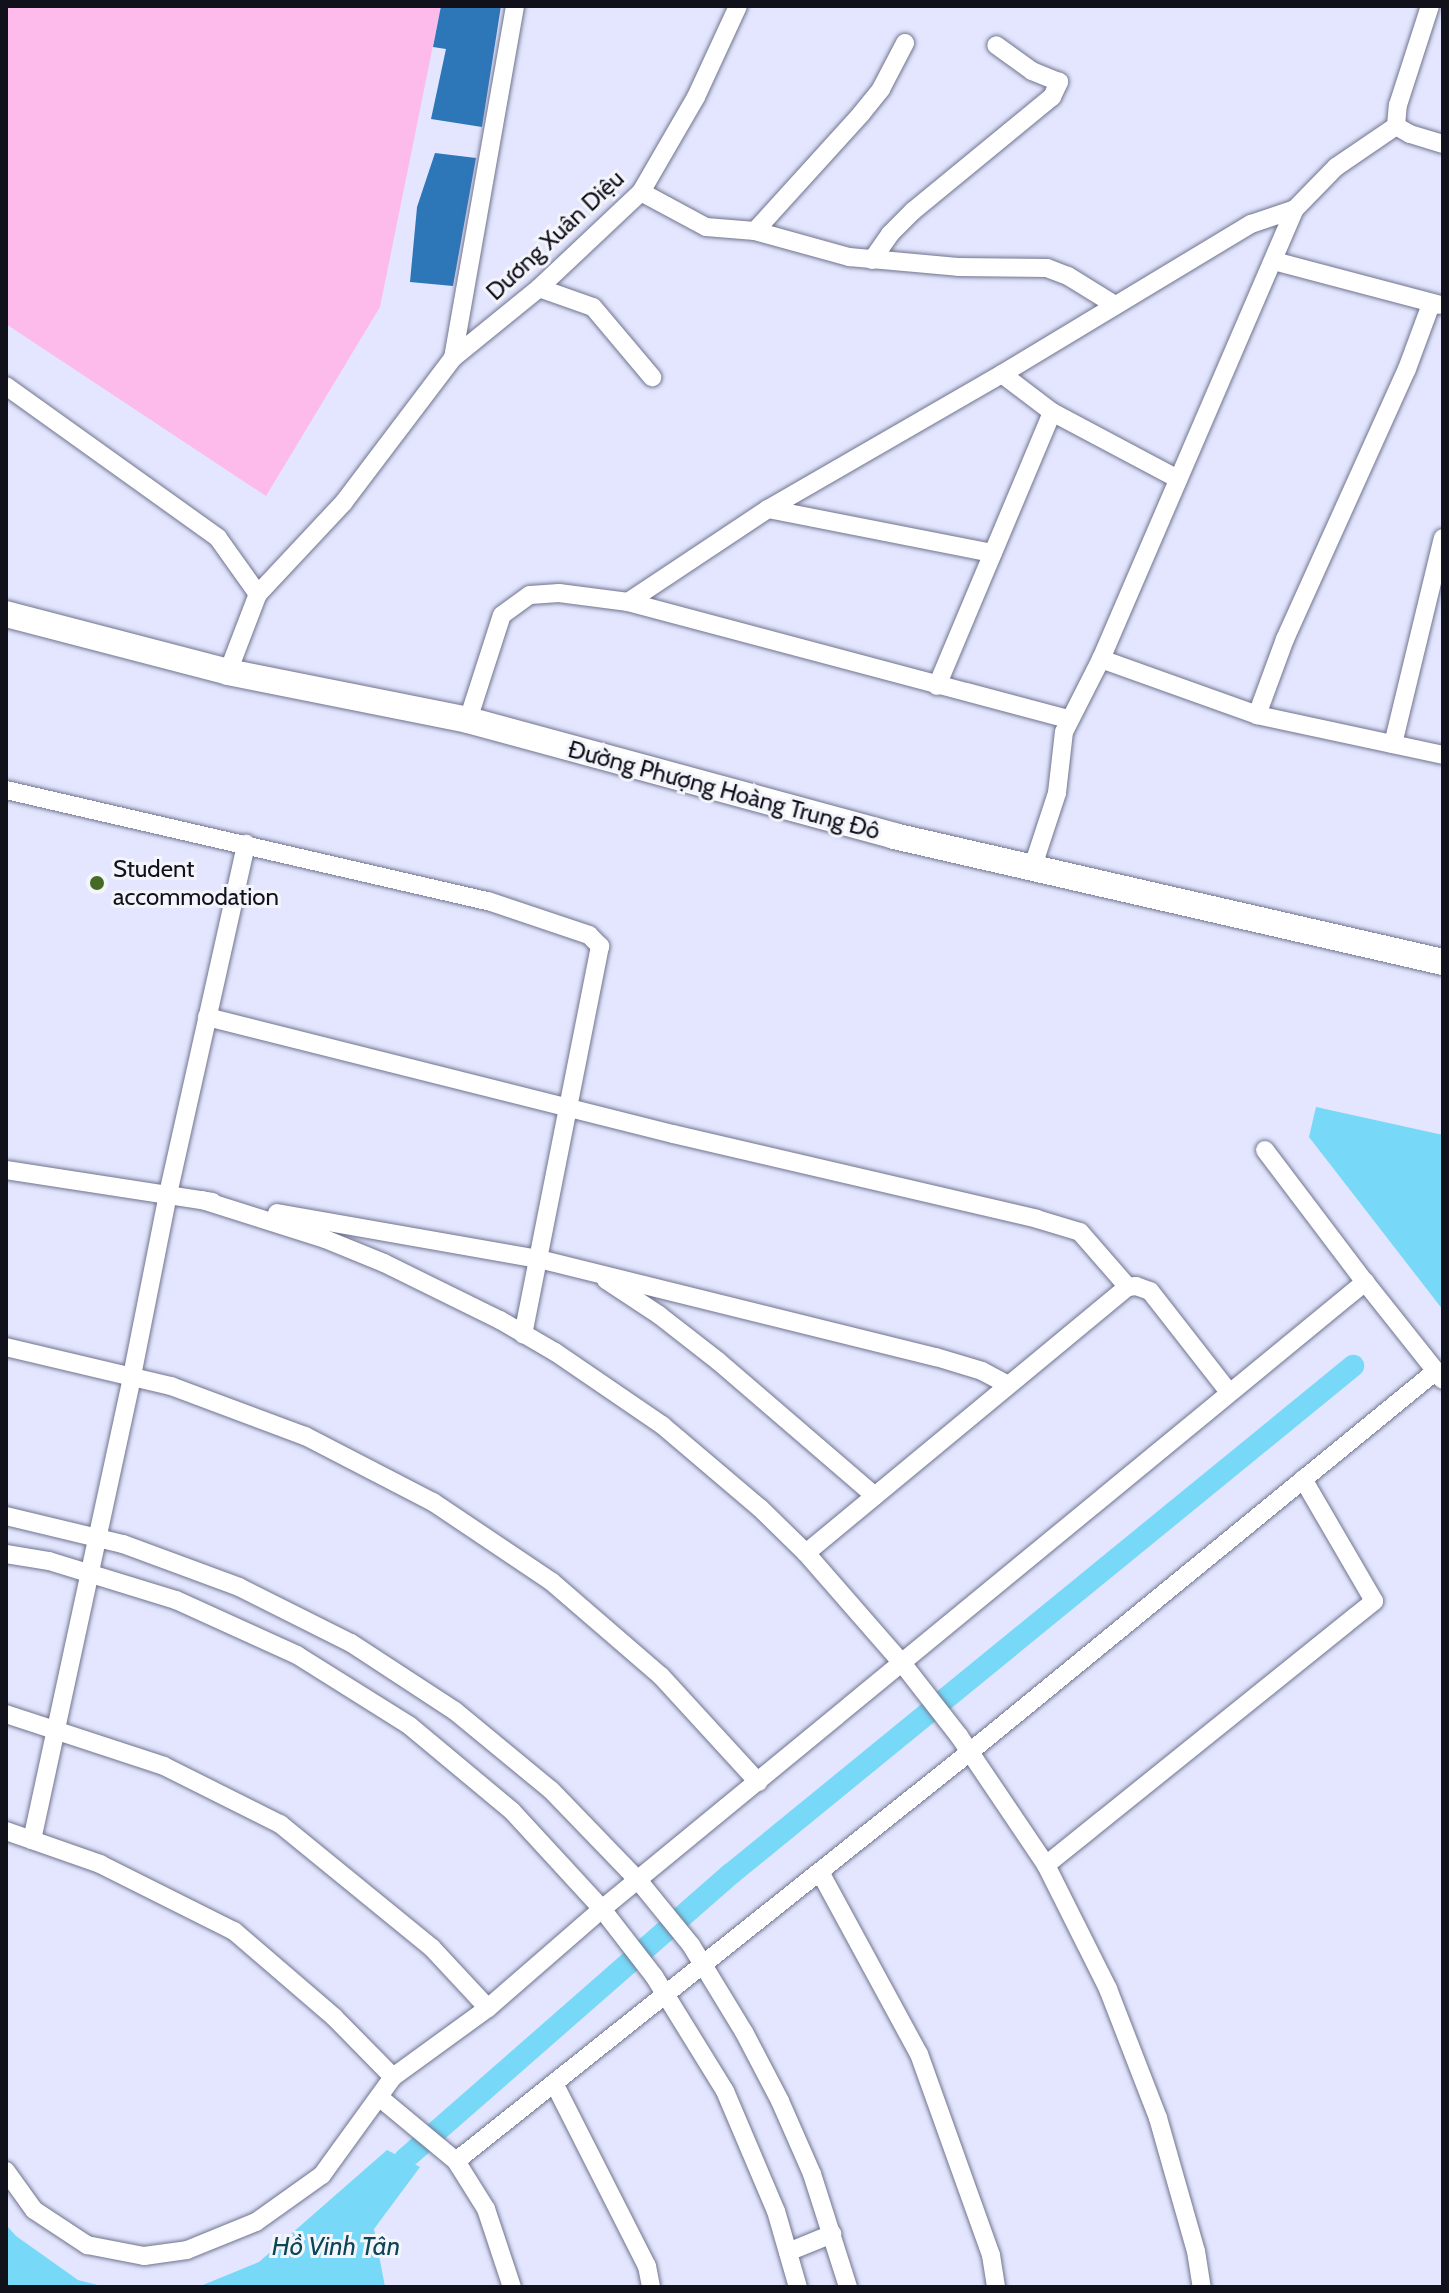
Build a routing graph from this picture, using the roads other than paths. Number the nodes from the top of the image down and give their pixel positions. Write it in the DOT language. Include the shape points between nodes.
graph roads {
  1 [pos="515,6"];
  2 [pos="738,6"];
  3 [pos="1430,6"];
  4 [pos="905,43"];
  5 [pos="996,45"];
  6 [pos="1396,126"];
  7 [pos="1443,144"];
  8 [pos="641,192"];
  9 [pos="1295,209"];
  10 [pos="755,231"];
  11 [pos="872,260"];
  12 [pos="1274,261"];
  13 [pos="539,288"];
  14 [pos="1115,305"];
  15 [pos="1437,305"];
  16 [pos="453,358"];
  17 [pos="1002,374"];
  18 [pos="652,377"];
  19 [pos="6,386"];
  20 [pos="1052,412"];
  21 [pos="1178,479"];
  22 [pos="768,509"];
  23 [pos="1443,538"];
  24 [pos="993,553"];
  25 [pos="258,594"];
  26 [pos="628,602"];
  27 [pos="6,614"];
  28 [pos="1101,659"];
  29 [pos="228,672"];
  30 [pos="937,686"];
  31 [pos="1257,715"];
  32 [pos="1069,719"];
  33 [pos="468,720"];
  34 [pos="1393,744"];
  35 [pos="1443,755"];
  36 [pos="6,790"];
  37 [pos="246,844"];
  38 [pos="1033,866"];
  39 [pos="1443,962"];
  40 [pos="207,1017"];
  41 [pos="569,1106"];
  42 [pos="1265,1150"];
  43 [pos="6,1170"];
  44 [pos="168,1194"];
  45 [pos="202,1200"];
  46 [pos="539,1259"];
  47 [pos="594,1273"];
  48 [pos="1365,1282"];
  49 [pos="1128,1287"];
  50 [pos="523,1334"];
  51 [pos="6,1347"];
  52 [pos="1439,1375"];
  53 [pos="132,1376"];
  54 [pos="1008,1385"];
  55 [pos="1229,1392"];
  56 [pos="1303,1479"];
  57 [pos="875,1496"];
  58 [pos="6,1516"];
  59 [pos="96,1538"];
  60 [pos="806,1553"];
  61 [pos="6,1554"];
  62 [pos="89,1574"];
  63 [pos="902,1663"];
  64 [pos="6,1714"];
  65 [pos="57,1729"];
  66 [pos="971,1751"];
  67 [pos="758,1782"];
  68 [pos="6,1831"];
  69 [pos="32,1840"];
  70 [pos="1046,1865"];
  71 [pos="820,1872"];
  72 [pos="638,1880"];
  73 [pos="602,1909"];
  74 [pos="703,1965"];
  75 [pos="665,1995"];
  76 [pos="488,2008"];
  77 [pos="393,2077"];
  78 [pos="554,2083"];
  79 [pos="379,2097"];
  80 [pos="450,2156"];
  81 [pos="6,2171"];
  82 [pos="832,2234"];
  83 [pos="788,2252"];
  84 [pos="512,2287"];
  85 [pos="651,2287"];
  86 [pos="798,2287"];
  87 [pos="848,2287"];
  88 [pos="996,2287"];
  89 [pos="1202,2287"];
  1 -- 16 [label="street"];
  2 -- 8 [label="street, Dương Xuân Diệu" via="696,97"];
  3 -- 6 [label="street"];
  4 -- 10 [label="street" via="861,114"];
  5 -- 11 [label="street" via="1032,71 1059,82 1052,97 913,211"];
  6 -- 7 [label="street"];
  6 -- 9 [label="street" via="1336,167"];
  8 -- 10 [label="street" via="706,227"];
  8 -- 13 [label="street, Dương Xuân Diệu"];
  9 -- 12 [label="street"];
  9 -- 14 [label="street" via="1251,224"];
  10 -- 11 [label="street"];
  11 -- 14 [label="street" via="1047,268"];
  12 -- 15 [label="street"];
  12 -- 21 [label="street"];
  13 -- 16 [label="street, Dương Xuân Diệu"];
  13 -- 18 [label="street" via="593,307"];
  14 -- 17 [label="street"];
  15 -- 31 [label="street" via="1285,639"];
  16 -- 25 [label="street" via="344,502"];
  17 -- 20 [label="street"];
  17 -- 22 [label="street"];
  19 -- 25 [label="street" via="218,538"];
  20 -- 21 [label="street"];
  20 -- 24 [label="street"];
  21 -- 28 [label="street"];
  22 -- 24 [label="street"];
  22 -- 26 [label="street"];
  23 -- 34 [label="street"];
  24 -- 30 [label="street"];
  25 -- 29 [label="street"];
  26 -- 30 [label="street"];
  26 -- 33 [label="street" via="559,593 515,602 494,631"];
  27 -- 29 [label="street, Đường Phượng Hoàng Trung Đô"];
  28 -- 31 [label="street"];
  28 -- 32 [label="street"];
  29 -- 33 [label="street, Đường Phượng Hoàng Trung Đô"];
  30 -- 32 [label="street"];
  31 -- 34 [label="street"];
  32 -- 38 [label="street" via="1061,743 1057,793"];
  33 -- 38 [label="street, Đường Phượng Hoàng Trung Đô" via="894,836"];
  34 -- 35 [label="street"];
  36 -- 37 [label="street"];
  37 -- 40 [label="street"];
  37 -- 41 [label="street" via="488,901 589,935 600,946"];
  38 -- 39 [label="street, Đường Phượng Hoàng Trung Đô"];
  40 -- 41 [label="street"];
  40 -- 44 [label="street"];
  41 -- 46 [label="street"];
  41 -- 49 [label="street" via="1080,1232"];
  42 -- 48 [label="street"];
  43 -- 44 [label="street"];
  44 -- 45 [label="street"];
  44 -- 53 [label="street"];
  45 -- 46 [label="street"];
  45 -- 50 [label="street" via="384,1263"];
  46 -- 47 [label="street"];
  46 -- 50 [label="street"];
  47 -- 54 [label="street" via="936,1357"];
  47 -- 57 [label="street" via="706,1352"];
  48 -- 52 [label="street"];
  48 -- 55 [label="street"];
  49 -- 54 [label="street"];
  49 -- 55 [label="street" via="1150,1291"];
  50 -- 60 [label="street" via="662,1425"];
  51 -- 53 [label="street"];
  52 -- 56 [label="street"];
  53 -- 59 [label="street"];
  53 -- 67 [label="street" via="305,1436 433,1502 552,1582 661,1676"];
  54 -- 57 [label="street"];
  55 -- 63 [label="street"];
  56 -- 66 [label="street"];
  56 -- 70 [label="street" via="1374,1601"];
  57 -- 60 [label="street"];
  58 -- 59 [label="street"];
  59 -- 62 [label="street"];
  59 -- 72 [label="street" via="239,1587 351,1643 455,1711 527,1770"];
  60 -- 63 [label="street"];
  61 -- 62 [label="street"];
  62 -- 65 [label="street"];
  62 -- 73 [label="street" via="176,1600 297,1655 410,1726 512,1811"];
  63 -- 66 [label="street"];
  63 -- 67 [label="street"];
  64 -- 65 [label="street"];
  65 -- 69 [label="street"];
  65 -- 76 [label="street" via="164,1766 280,1824 432,1948"];
  66 -- 70 [label="street"];
  66 -- 71 [label="street"];
  67 -- 72 [label="street"];
  68 -- 69 [label="street"];
  69 -- 77 [label="street" via="100,1864 234,1931 334,2017"];
  70 -- 89 [label="street" via="1108,1989 1158,2118"];
  71 -- 74 [label="street"];
  71 -- 88 [label="street" via="919,2054 991,2255"];
  72 -- 73 [label="street"];
  72 -- 74 [label="street"];
  73 -- 75 [label="street"];
  73 -- 76 [label="street"];
  74 -- 75 [label="street"];
  74 -- 82 [label="street" via="780,2101"];
  75 -- 78 [label="street"];
  75 -- 83 [label="street" via="725,2091"];
  76 -- 77 [label="street"];
  77 -- 79 [label="street"];
  78 -- 80 [label="street"];
  78 -- 85 [label="street" via="647,2266"];
  79 -- 80 [label="street"];
  79 -- 81 [label="street" via="322,2175 256,2222 187,2250 144,2256 87,2245 34,2210"];
  80 -- 84 [label="street" via="486,2209"];
  82 -- 83 [label="street"];
  82 -- 87 [label="street"];
  83 -- 86 [label="street"];
}
